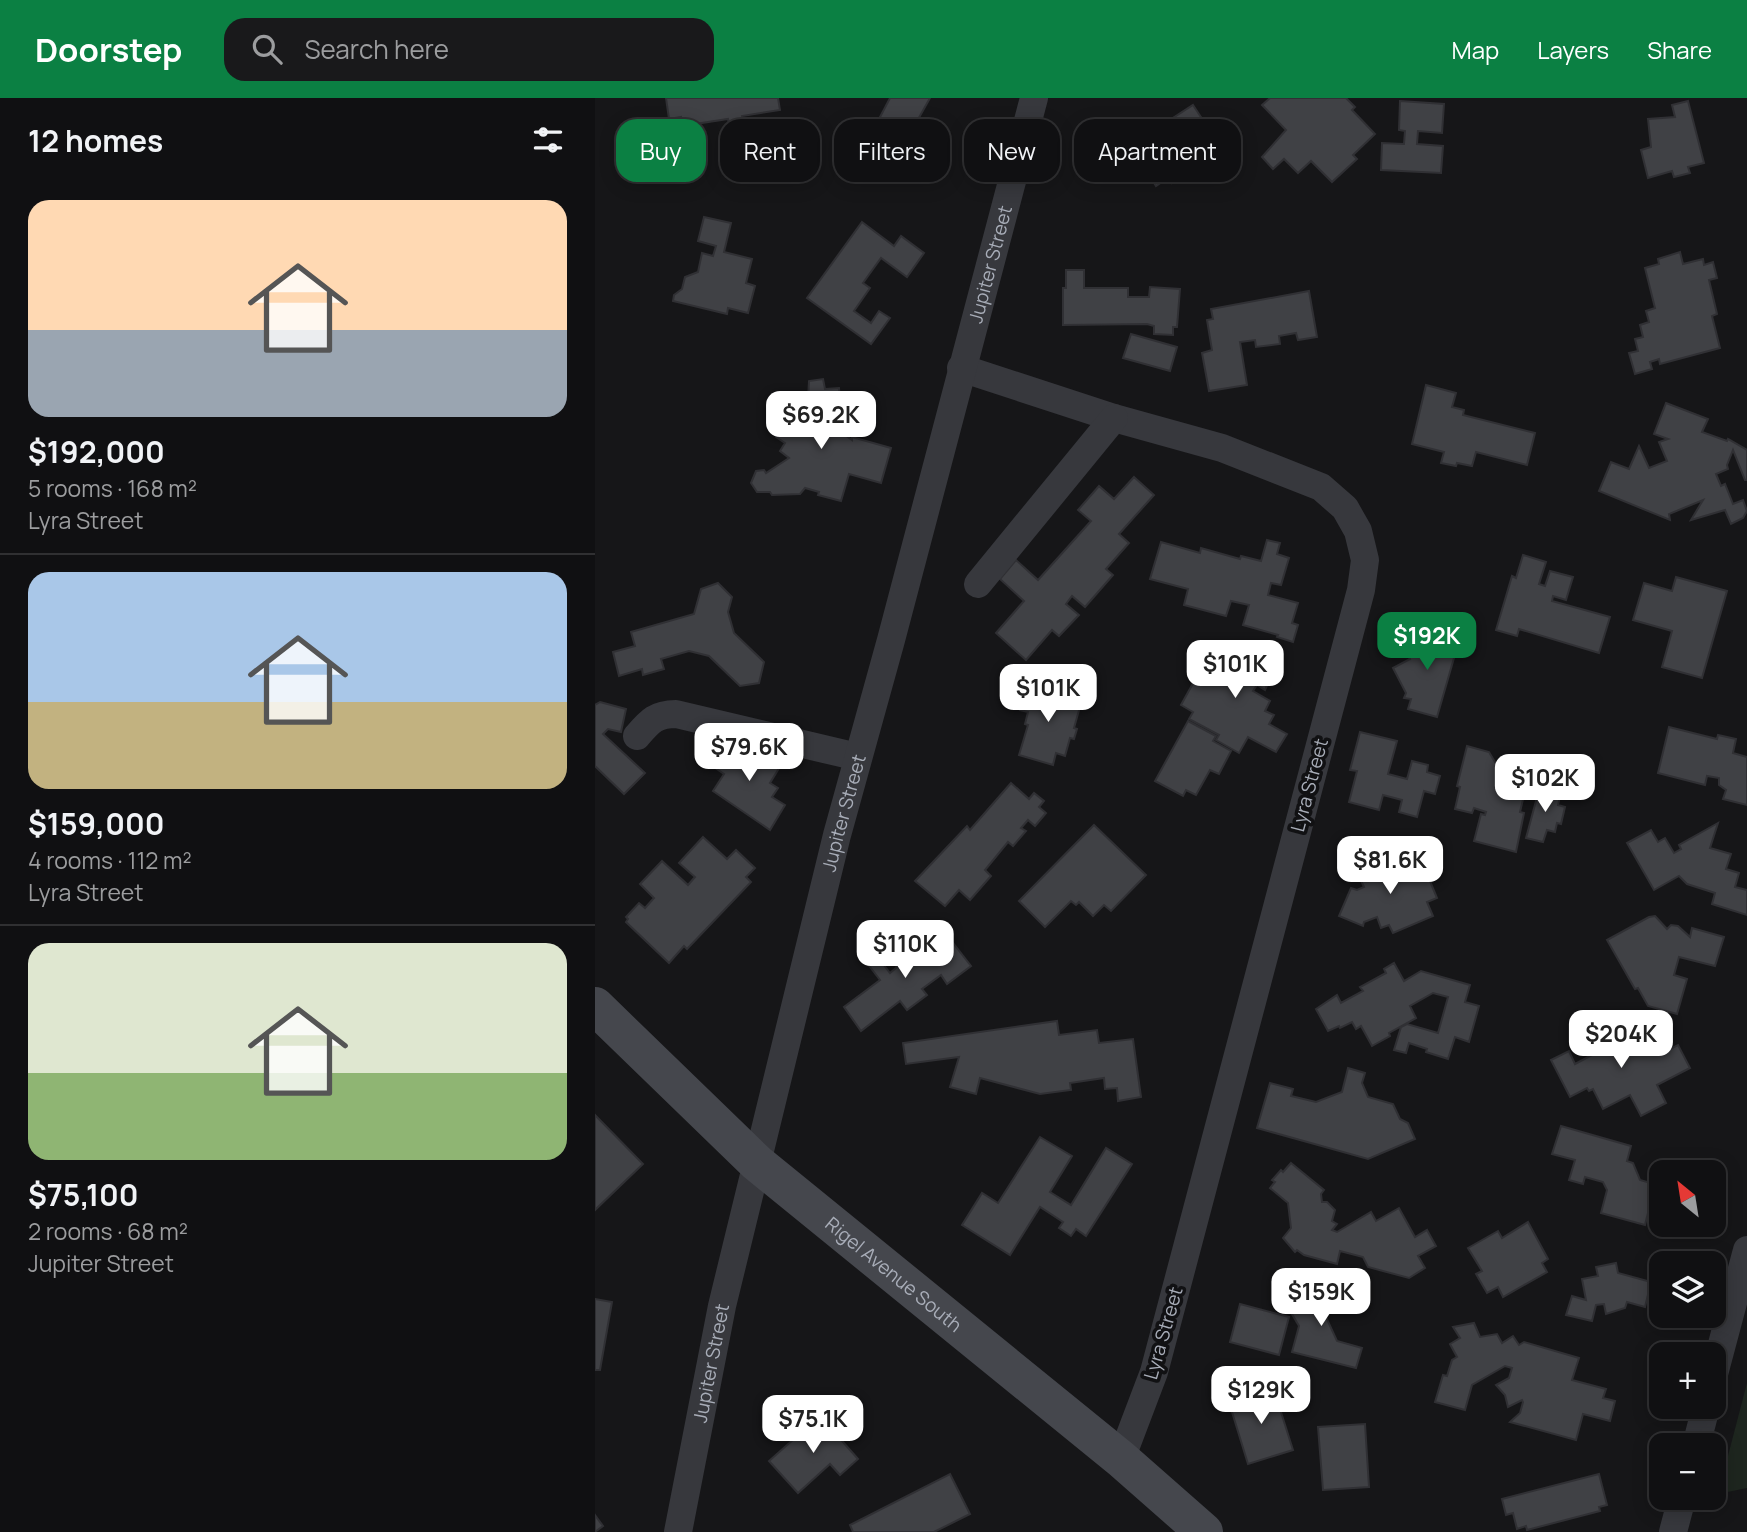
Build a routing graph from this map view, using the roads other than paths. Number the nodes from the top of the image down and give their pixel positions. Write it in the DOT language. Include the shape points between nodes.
graph roads {
  1 [pos="1034,98"];
  2 [pos="961,368"];
  3 [pos="1114,418"];
  4 [pos="978,584"];
  5 [pos="637,736"];
  6 [pos="858,757"];
  7 [pos="595,1006"];
  8 [pos="757,1163"];
  9 [pos="1747,1250"];
  10 [pos="1723,1342"];
  11 [pos="1121,1459"];
  12 [pos="1679,1510"];
  13 [pos="678,1532"];
  14 [pos="1204,1532"];
  15 [pos="1673,1532"];
  1 -- 2 [label="street, Jupiter Street"];
  2 -- 3 [label="street, Lyra Street"];
  2 -- 6 [label="street, Jupiter Street"];
  3 -- 4 [label="street"];
  3 -- 11 [label="street, Lyra Street" via="1222,448 1321,486 1345,508 1358,531 1364,560 1361,590 1154,1372"];
  5 -- 6 [label="street" via="661,715 676,714"];
  6 -- 8 [label="street, Jupiter Street"];
  7 -- 8 [label="main road, Rigel Avenue South"];
  8 -- 11 [label="main road, Rigel Avenue South"];
  8 -- 13 [label="street, Jupiter Street" via="722,1306"];
  9 -- 10 [label="street"];
  11 -- 14 [label="main road, Rigel Avenue South"];
  12 -- 15 [label="street"];
}
